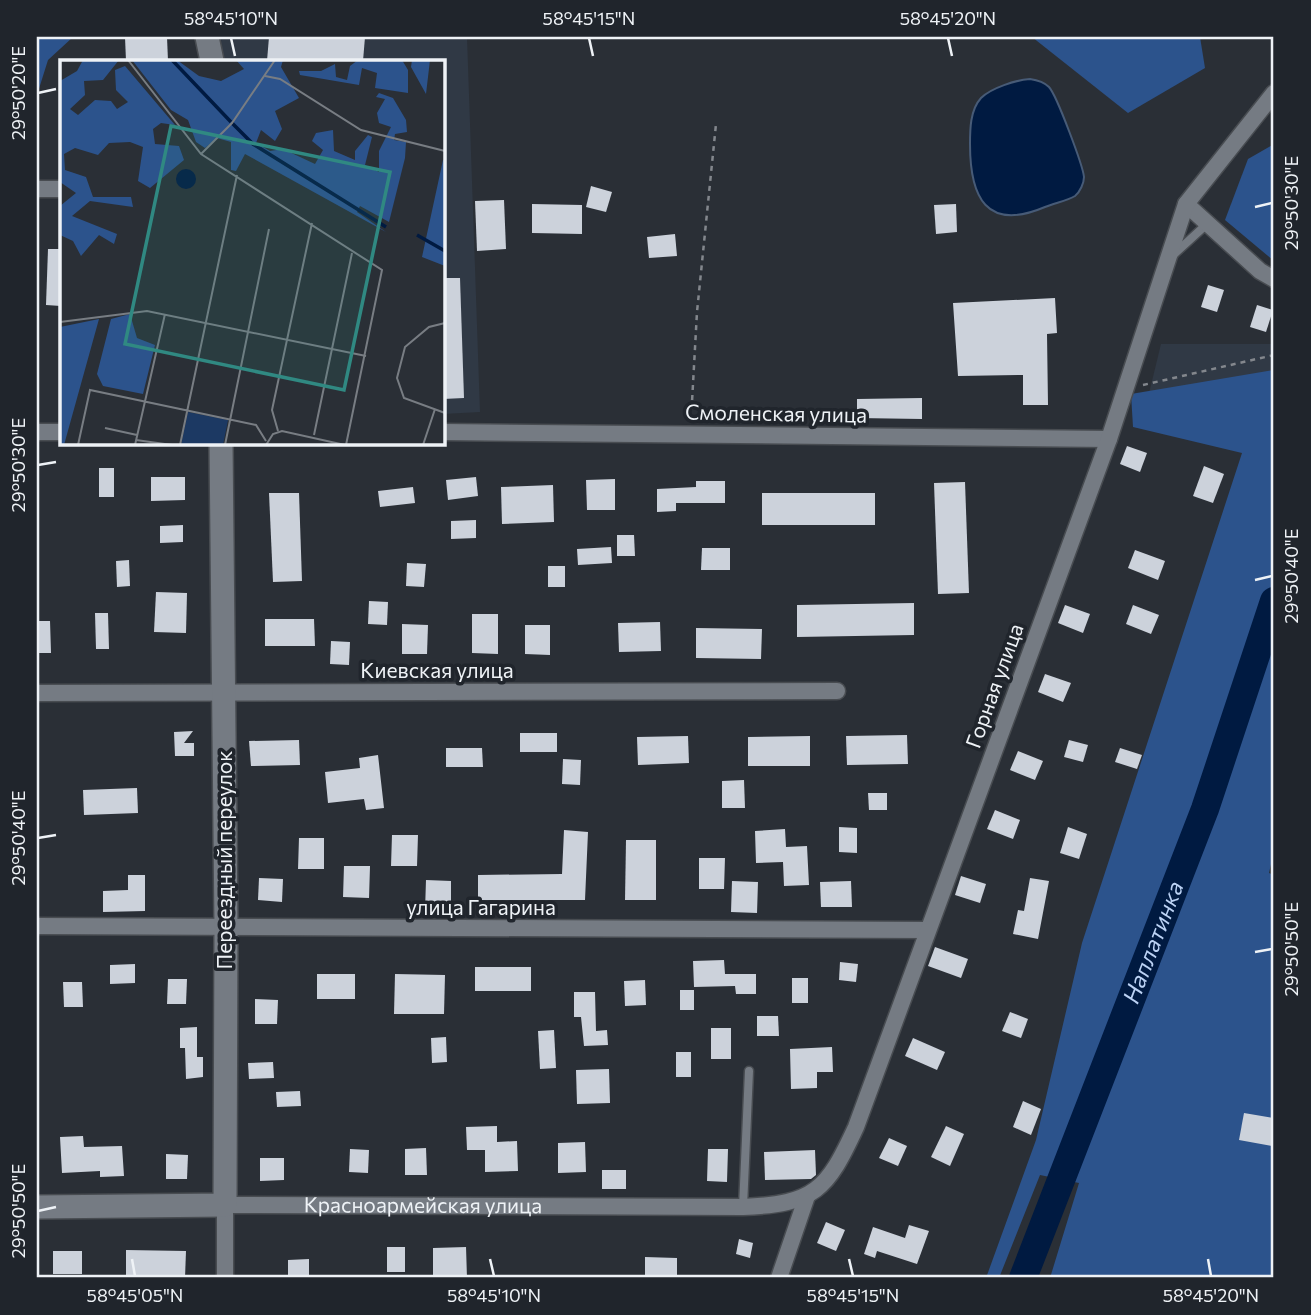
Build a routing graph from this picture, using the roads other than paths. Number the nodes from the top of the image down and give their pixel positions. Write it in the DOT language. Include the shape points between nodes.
graph roads {
  1 [pos="207,37"];
  2 [pos="212,60"];
  3 [pos="1274,93"];
  4 [pos="37,189"];
  5 [pos="60,190"];
  6 [pos="1186,204"];
  7 [pos="1207,223"];
  8 [pos="1168,260"];
  9 [pos="1274,279"];
  10 [pos="37,432"];
  11 [pos="60,432"];
  12 [pos="444,432"];
  13 [pos="1109,439"];
  14 [pos="221,444"];
  15 [pos="836,691"];
  16 [pos="37,693"];
  17 [pos="223,693"];
  18 [pos="37,926"];
  19 [pos="226,928"];
  20 [pos="926,930"];
  21 [pos="749,1071"];
  22 [pos="807,1196"];
  23 [pos="225,1205"];
  24 [pos="37,1207"];
  25 [pos="743,1208"];
  26 [pos="225,1278"];
  27 [pos="779,1278"];
  1 -- 2 [label="street"];
  3 -- 6 [label="street"];
  4 -- 5 [label="street"];
  6 -- 7 [label="street"];
  6 -- 8 [label="street, Горная улица"];
  7 -- 8 [label="lane"];
  7 -- 9 [label="street"];
  8 -- 13 [label="street, Горная улица"];
  10 -- 11 [label="street"];
  12 -- 13 [label="street, Смоленская улица"];
  13 -- 20 [label="street, Горная улица"];
  14 -- 17 [label="street, Переездный переулок"];
  15 -- 17 [label="street, Киевская улица"];
  16 -- 17 [label="street, Киевская улица"];
  17 -- 19 [label="street, Переездный переулок"];
  18 -- 19 [label="street, улица Гагарина"];
  19 -- 20 [label="street, улица Гагарина"];
  19 -- 23 [label="street, Переездный переулок"];
  20 -- 22 [label="street, Горная улица" via="856,1127 830,1176"];
  21 -- 25 [label="lane"];
  22 -- 25 [label="street, Красноармейская улица" via="790,1204"];
  22 -- 27 [label="street, Горная улица"];
  23 -- 24 [label="street, Красноармейская улица"];
  23 -- 25 [label="street, Красноармейская улица"];
  23 -- 26 [label="street, Переездный переулок"];
}
